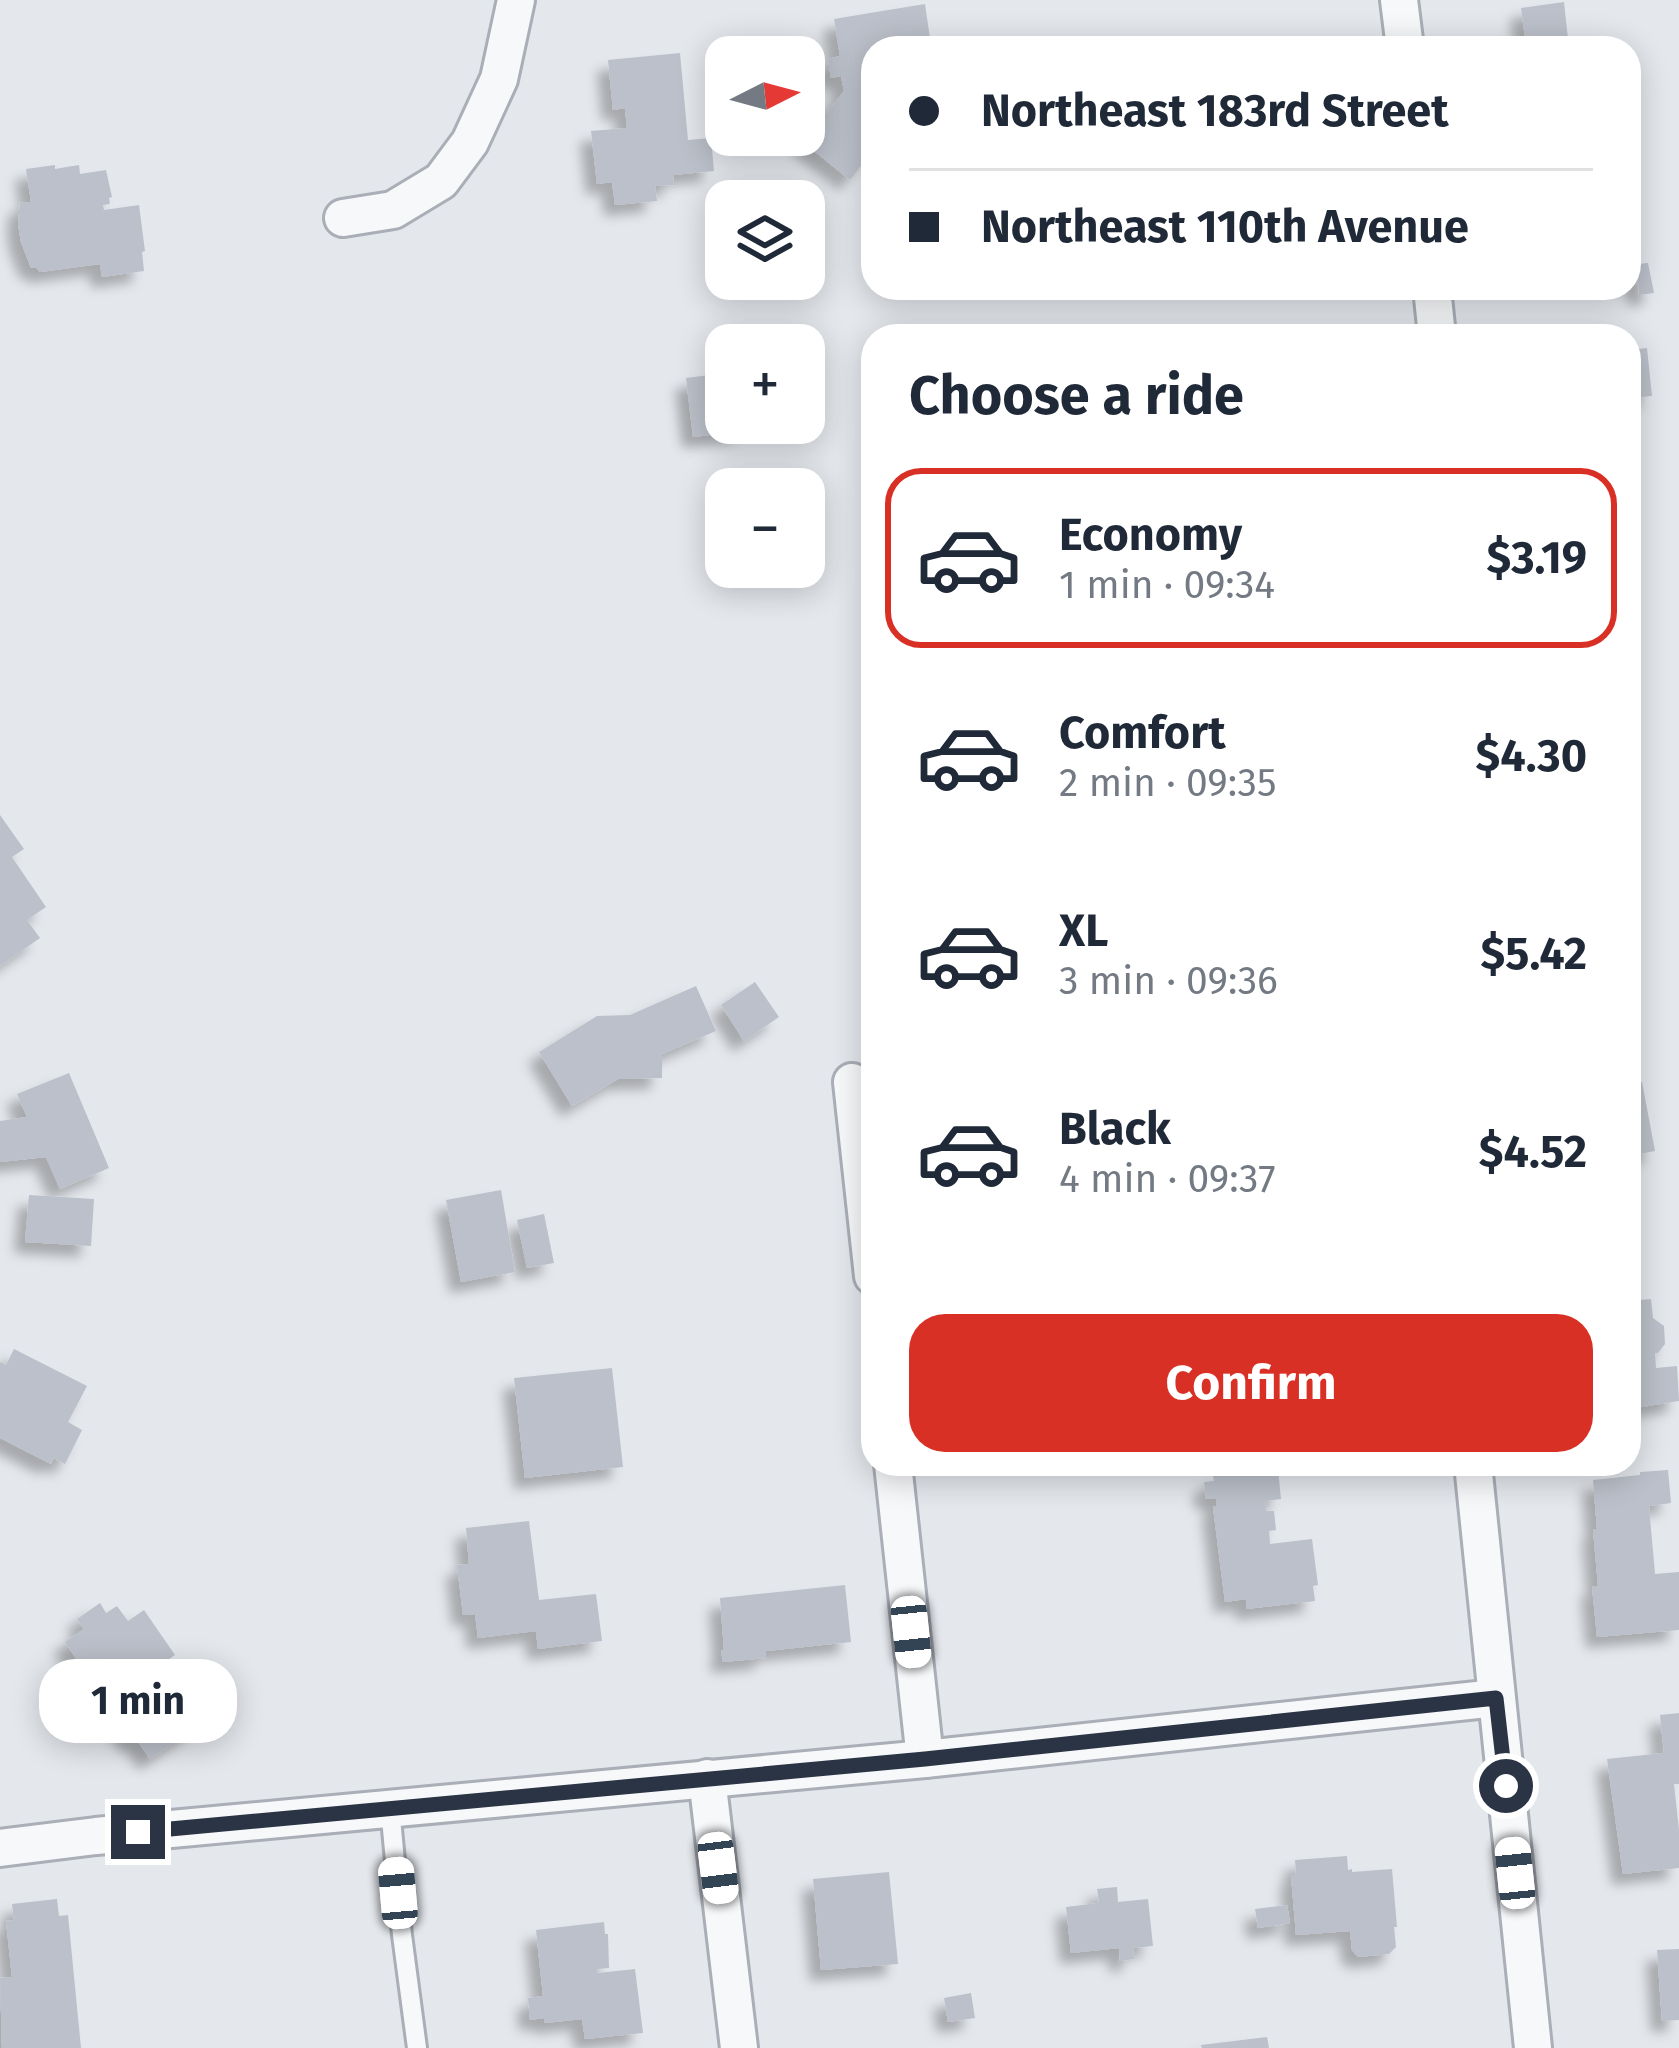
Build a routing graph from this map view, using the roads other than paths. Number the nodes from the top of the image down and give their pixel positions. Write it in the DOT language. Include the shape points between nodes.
graph roads {
  1 [pos="516,0"];
  2 [pos="1400,0"];
  3 [pos="1404,36"];
  4 [pos="343,218"];
  5 [pos="852,1082"];
  6 [pos="861,1165"];
  7 [pos="894,1476"];
  8 [pos="1474,1476"];
  9 [pos="1496,1698"];
  10 [pos="925,1759"];
  11 [pos="707,1778"];
  12 [pos="390,1808"];
  13 [pos="0,1848"];
  14 [pos="417,2048"];
  15 [pos="739,2048"];
  16 [pos="1533,2048"];
  1 -- 4 [label="street" via="499,79 441,181 393,210"];
  2 -- 3 [label="street"];
  5 -- 6 [label="street"];
  7 -- 10 [label="street"];
  8 -- 9 [label="street"];
  9 -- 10 [label="street"];
  9 -- 16 [label="street"];
  10 -- 11 [label="street"];
  11 -- 12 [label="street"];
  11 -- 15 [label="street"];
  12 -- 13 [label="street"];
  12 -- 14 [label="lane"];
}
